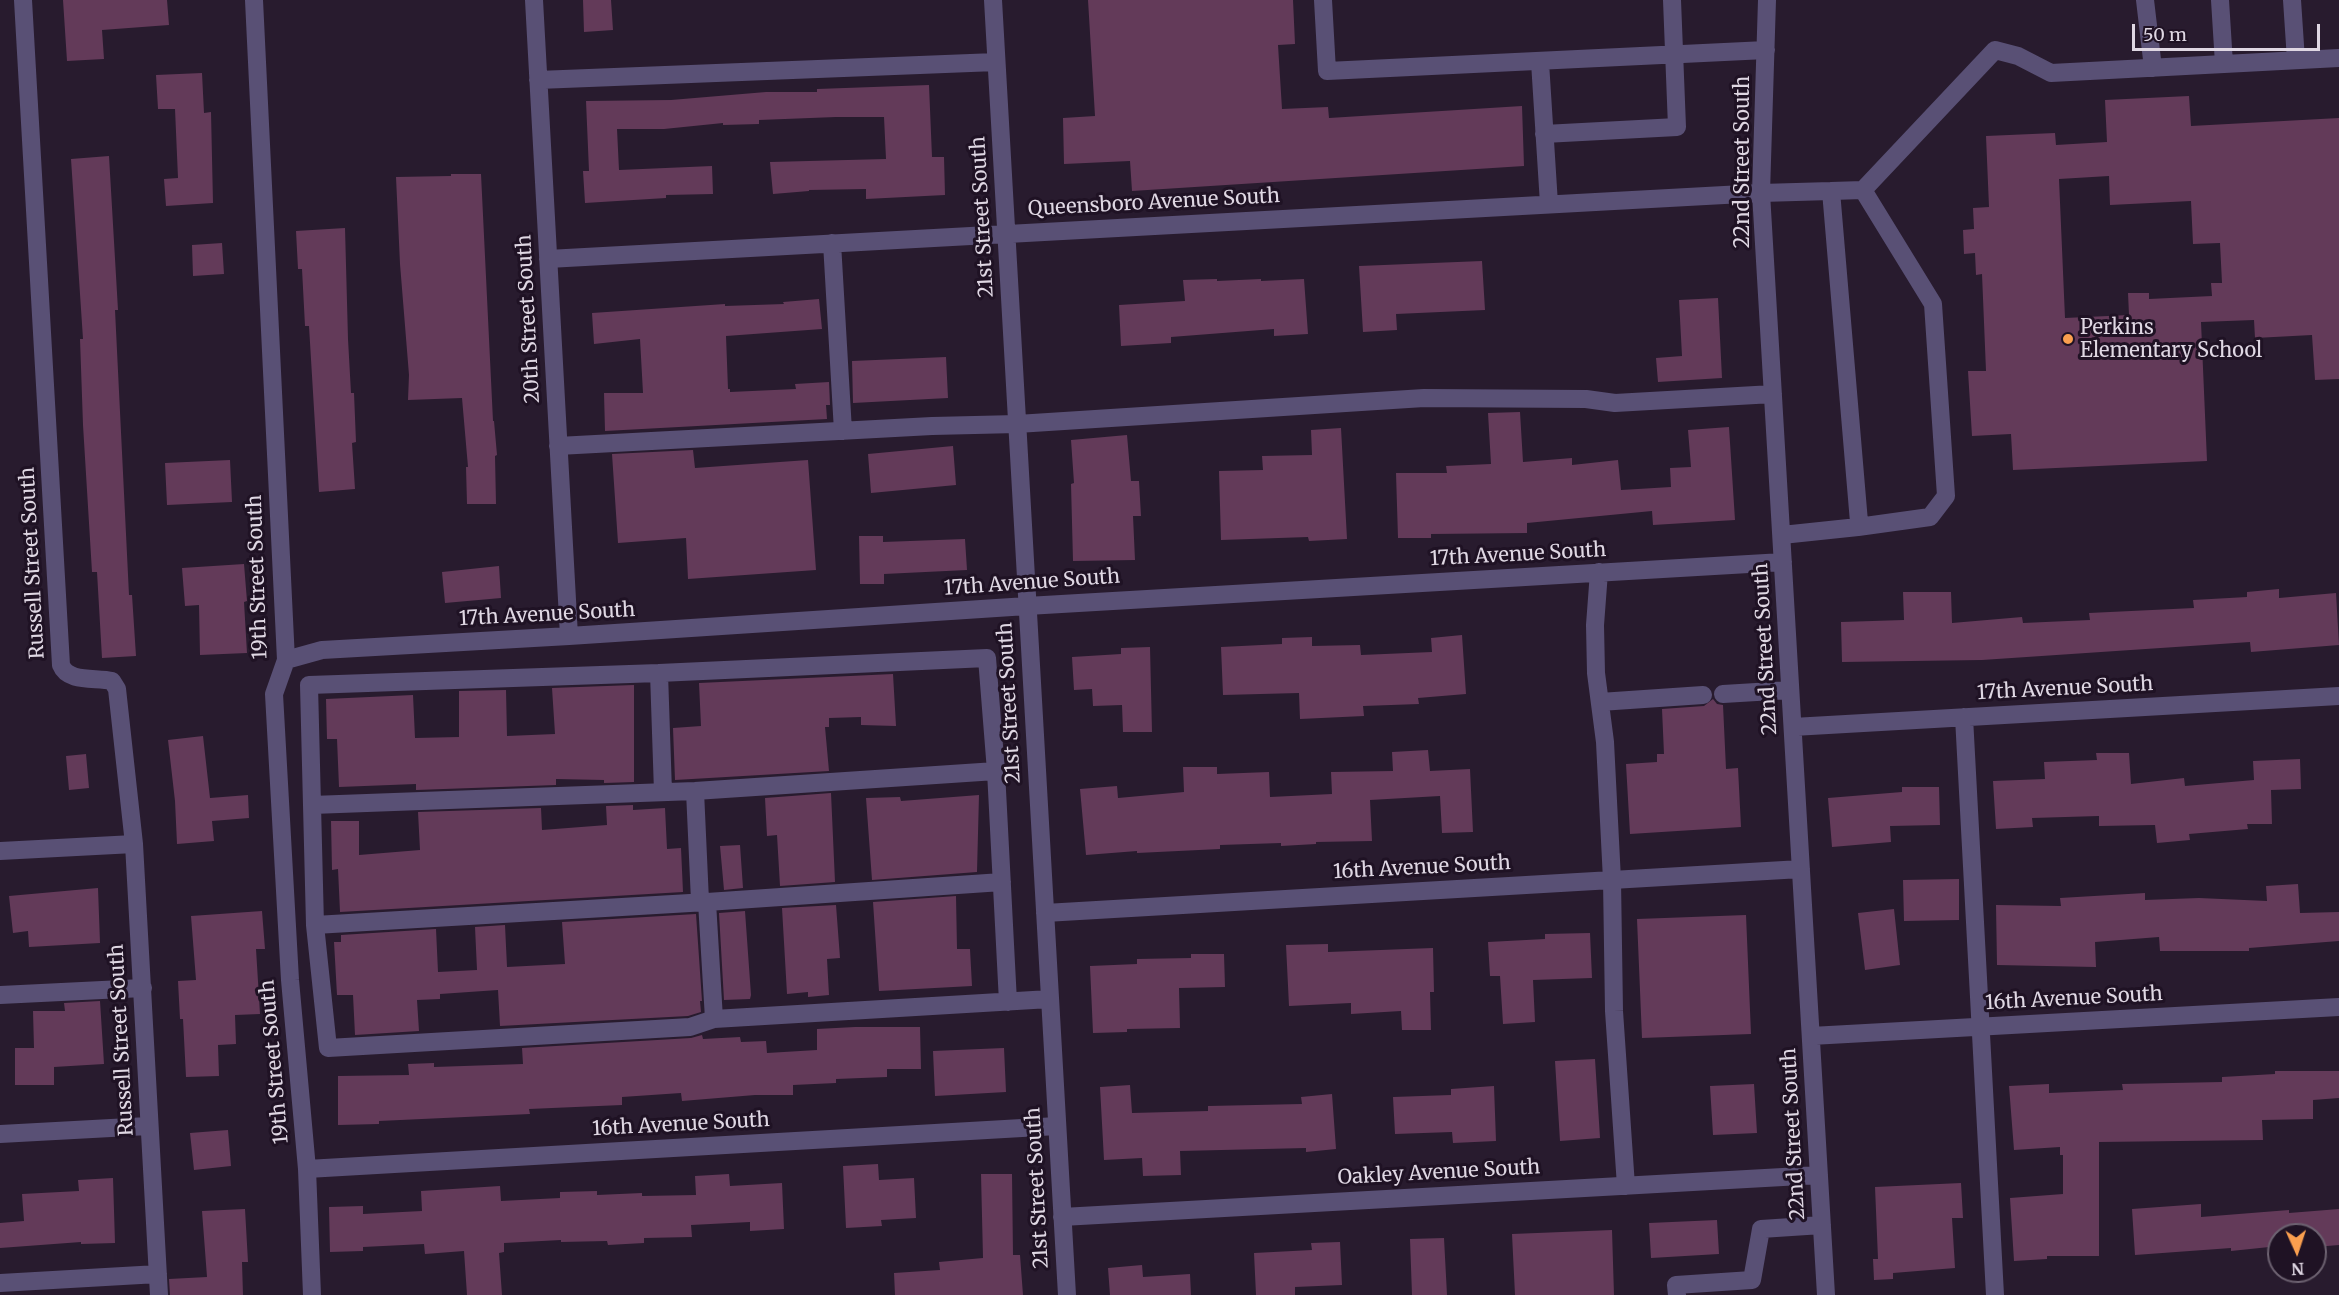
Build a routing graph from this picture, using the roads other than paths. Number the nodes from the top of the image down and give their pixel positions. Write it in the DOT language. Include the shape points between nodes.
graph roads {
  1 [pos="23,0"];
  2 [pos="254,0"];
  3 [pos="534,0"];
  4 [pos="993,0"];
  5 [pos="1323,0"];
  6 [pos="1329,0"];
  7 [pos="1672,0"];
  8 [pos="1767,0"];
  9 [pos="2145,0"];
  10 [pos="2220,0"];
  11 [pos="2292,0"];
  12 [pos="1766,50"];
  13 [pos="1674,55"];
  14 [pos="2339,58"];
  15 [pos="2296,60"];
  16 [pos="996,62"];
  17 [pos="1540,62"];
  18 [pos="2224,64"];
  19 [pos="2153,68"];
  20 [pos="538,80"];
  21 [pos="1544,134"];
  22 [pos="1863,190"];
  23 [pos="1831,191"];
  24 [pos="1761,193"];
  25 [pos="1549,204"];
  26 [pos="1006,234"];
  27 [pos="832,243"];
  28 [pos="548,259"];
  29 [pos="1773,393"];
  30 [pos="1017,424"];
  31 [pos="843,431"];
  32 [pos="558,446"];
  33 [pos="1858,527"];
  34 [pos="1782,535"];
  35 [pos="1783,562"];
  36 [pos="1599,573"];
  37 [pos="1028,606"];
  38 [pos="569,636"];
  39 [pos="286,660"];
  40 [pos="659,673"];
  41 [pos="1791,690"];
  42 [pos="1723,694"];
  43 [pos="1703,695"];
  44 [pos="2339,696"];
  45 [pos="1600,702"];
  46 [pos="1964,717"];
  47 [pos="1793,727"];
  48 [pos="996,771"];
  49 [pos="694,791"];
  50 [pos="663,792"];
  51 [pos="312,805"];
  52 [pos="134,844"];
  53 [pos="0,851"];
  54 [pos="1801,869"];
  55 [pos="1612,879"];
  56 [pos="1002,882"];
  57 [pos="704,902"];
  58 [pos="1045,913"];
  59 [pos="315,925"];
  60 [pos="143,988"];
  61 [pos="0,995"];
  62 [pos="1050,999"];
  63 [pos="1008,1002"];
  64 [pos="2339,1007"];
  65 [pos="714,1019"];
  66 [pos="1981,1027"];
  67 [pos="1811,1036"];
  68 [pos="148,1126"];
  69 [pos="1057,1126"];
  70 [pos="0,1134"];
  71 [pos="307,1169"];
  72 [pos="1819,1175"];
  73 [pos="1626,1186"];
  74 [pos="1062,1217"];
  75 [pos="1822,1225"];
  76 [pos="158,1274"];
  77 [pos="0,1283"];
  78 [pos="1752,1288"];
  79 [pos="159,1295"];
  80 [pos="312,1295"];
  81 [pos="1067,1295"];
  82 [pos="1677,1295"];
  83 [pos="1826,1295"];
  84 [pos="1995,1295"];
  1 -- 52 [label="street, Russell Street South" via="61,665 69,676 112,681 117,689"];
  2 -- 39 [label="street, 19th Street South"];
  3 -- 20 [label="street, 20th Street South"];
  4 -- 16 [label="street, 21st Street South"];
  5 -- 6 [label="street"];
  5 -- 17 [label="street" via="1327,71"];
  7 -- 13 [label="street"];
  8 -- 12 [label="street, 22nd Street South"];
  9 -- 19 [label="street"];
  10 -- 18 [label="street"];
  11 -- 15 [label="street"];
  12 -- 13 [label="street"];
  12 -- 24 [label="street, 22nd Street South"];
  13 -- 17 [label="street"];
  13 -- 21 [label="street" via="1677,128"];
  14 -- 15 [label="street"];
  15 -- 18 [label="street"];
  16 -- 20 [label="street"];
  16 -- 26 [label="street, 21st Street South"];
  17 -- 21 [label="street"];
  18 -- 19 [label="street"];
  19 -- 22 [label="street" via="2051,73 2018,56 1995,50"];
  20 -- 28 [label="street, 20th Street South"];
  21 -- 25 [label="street"];
  22 -- 23 [label="street, Queensboro Avenue South"];
  22 -- 33 [label="street" via="1933,304 1946,496 1930,517"];
  23 -- 24 [label="street, Queensboro Avenue South"];
  23 -- 33 [label="street"];
  24 -- 25 [label="street, Queensboro Avenue South"];
  24 -- 29 [label="street, 22nd Street South"];
  25 -- 26 [label="street, Queensboro Avenue South"];
  26 -- 27 [label="street, Queensboro Avenue South"];
  26 -- 30 [label="street, 21st Street South"];
  27 -- 28 [label="street, Queensboro Avenue South"];
  27 -- 31 [label="street"];
  28 -- 32 [label="street, 20th Street South"];
  29 -- 30 [label="street" via="1615,403 1586,399 1424,398"];
  29 -- 34 [label="street, 22nd Street South"];
  30 -- 31 [label="street"];
  30 -- 37 [label="street, 21st Street South"];
  31 -- 32 [label="street"];
  32 -- 38 [label="street, 20th Street South"];
  33 -- 34 [label="street"];
  34 -- 35 [label="street, 22nd Street South"];
  35 -- 36 [label="street, 17th Avenue South"];
  35 -- 41 [label="street, 22nd Street South"];
  36 -- 37 [label="street, 17th Avenue South"];
  36 -- 45 [label="street" via="1595,664"];
  37 -- 38 [label="street, 17th Avenue South"];
  37 -- 58 [label="street, 21st Street South"];
  38 -- 39 [label="street, 17th Avenue South" via="322,650"];
  39 -- 71 [label="street, 19th Street South" via="274,694 290,980"];
  40 -- 48 [label="street" via="987,658"];
  40 -- 50 [label="street"];
  40 -- 51 [label="street" via="309,685"];
  41 -- 42 [label="street"];
  41 -- 47 [label="street, 22nd Street South"];
  43 -- 45 [label="street"];
  44 -- 46 [label="street, 17th Avenue South"];
  45 -- 55 [label="street"];
  46 -- 47 [label="street, 17th Avenue South"];
  46 -- 66 [label="street"];
  47 -- 54 [label="street, 22nd Street South"];
  48 -- 49 [label="street"];
  48 -- 56 [label="street"];
  49 -- 50 [label="street"];
  49 -- 57 [label="street"];
  50 -- 51 [label="street"];
  51 -- 59 [label="street"];
  52 -- 53 [label="street"];
  52 -- 60 [label="street, Russell Street South"];
  54 -- 55 [label="street, 16th Avenue South"];
  54 -- 67 [label="street, 22nd Street South"];
  55 -- 58 [label="street, 16th Avenue South"];
  55 -- 73 [label="street" via="1614,1011"];
  56 -- 57 [label="street"];
  56 -- 63 [label="street"];
  57 -- 59 [label="street"];
  57 -- 65 [label="street"];
  58 -- 62 [label="street, 21st Street South"];
  59 -- 65 [label="street" via="328,1048 690,1027"];
  60 -- 61 [label="street"];
  60 -- 68 [label="street, Russell Street South"];
  62 -- 63 [label="street"];
  62 -- 69 [label="street, 21st Street South"];
  63 -- 65 [label="street"];
  64 -- 66 [label="street, 16th Avenue South"];
  66 -- 67 [label="street, 16th Avenue South"];
  66 -- 84 [label="street"];
  67 -- 72 [label="street, 22nd Street South"];
  68 -- 70 [label="street"];
  68 -- 76 [label="street, Russell Street South"];
  69 -- 71 [label="street, 16th Avenue South"];
  69 -- 74 [label="street, 21st Street South"];
  71 -- 80 [label="street, 19th Street South"];
  72 -- 73 [label="street, Oakley Avenue South"];
  72 -- 75 [label="street, 22nd Street South"];
  73 -- 74 [label="street, Oakley Avenue South"];
  74 -- 81 [label="street, 21st Street South"];
  75 -- 78 [label="street" via="1761,1229"];
  75 -- 83 [label="street, 22nd Street South"];
  76 -- 77 [label="street"];
  76 -- 79 [label="street, Russell Street South"];
  78 -- 82 [label="street" via="1676,1285"];
}
